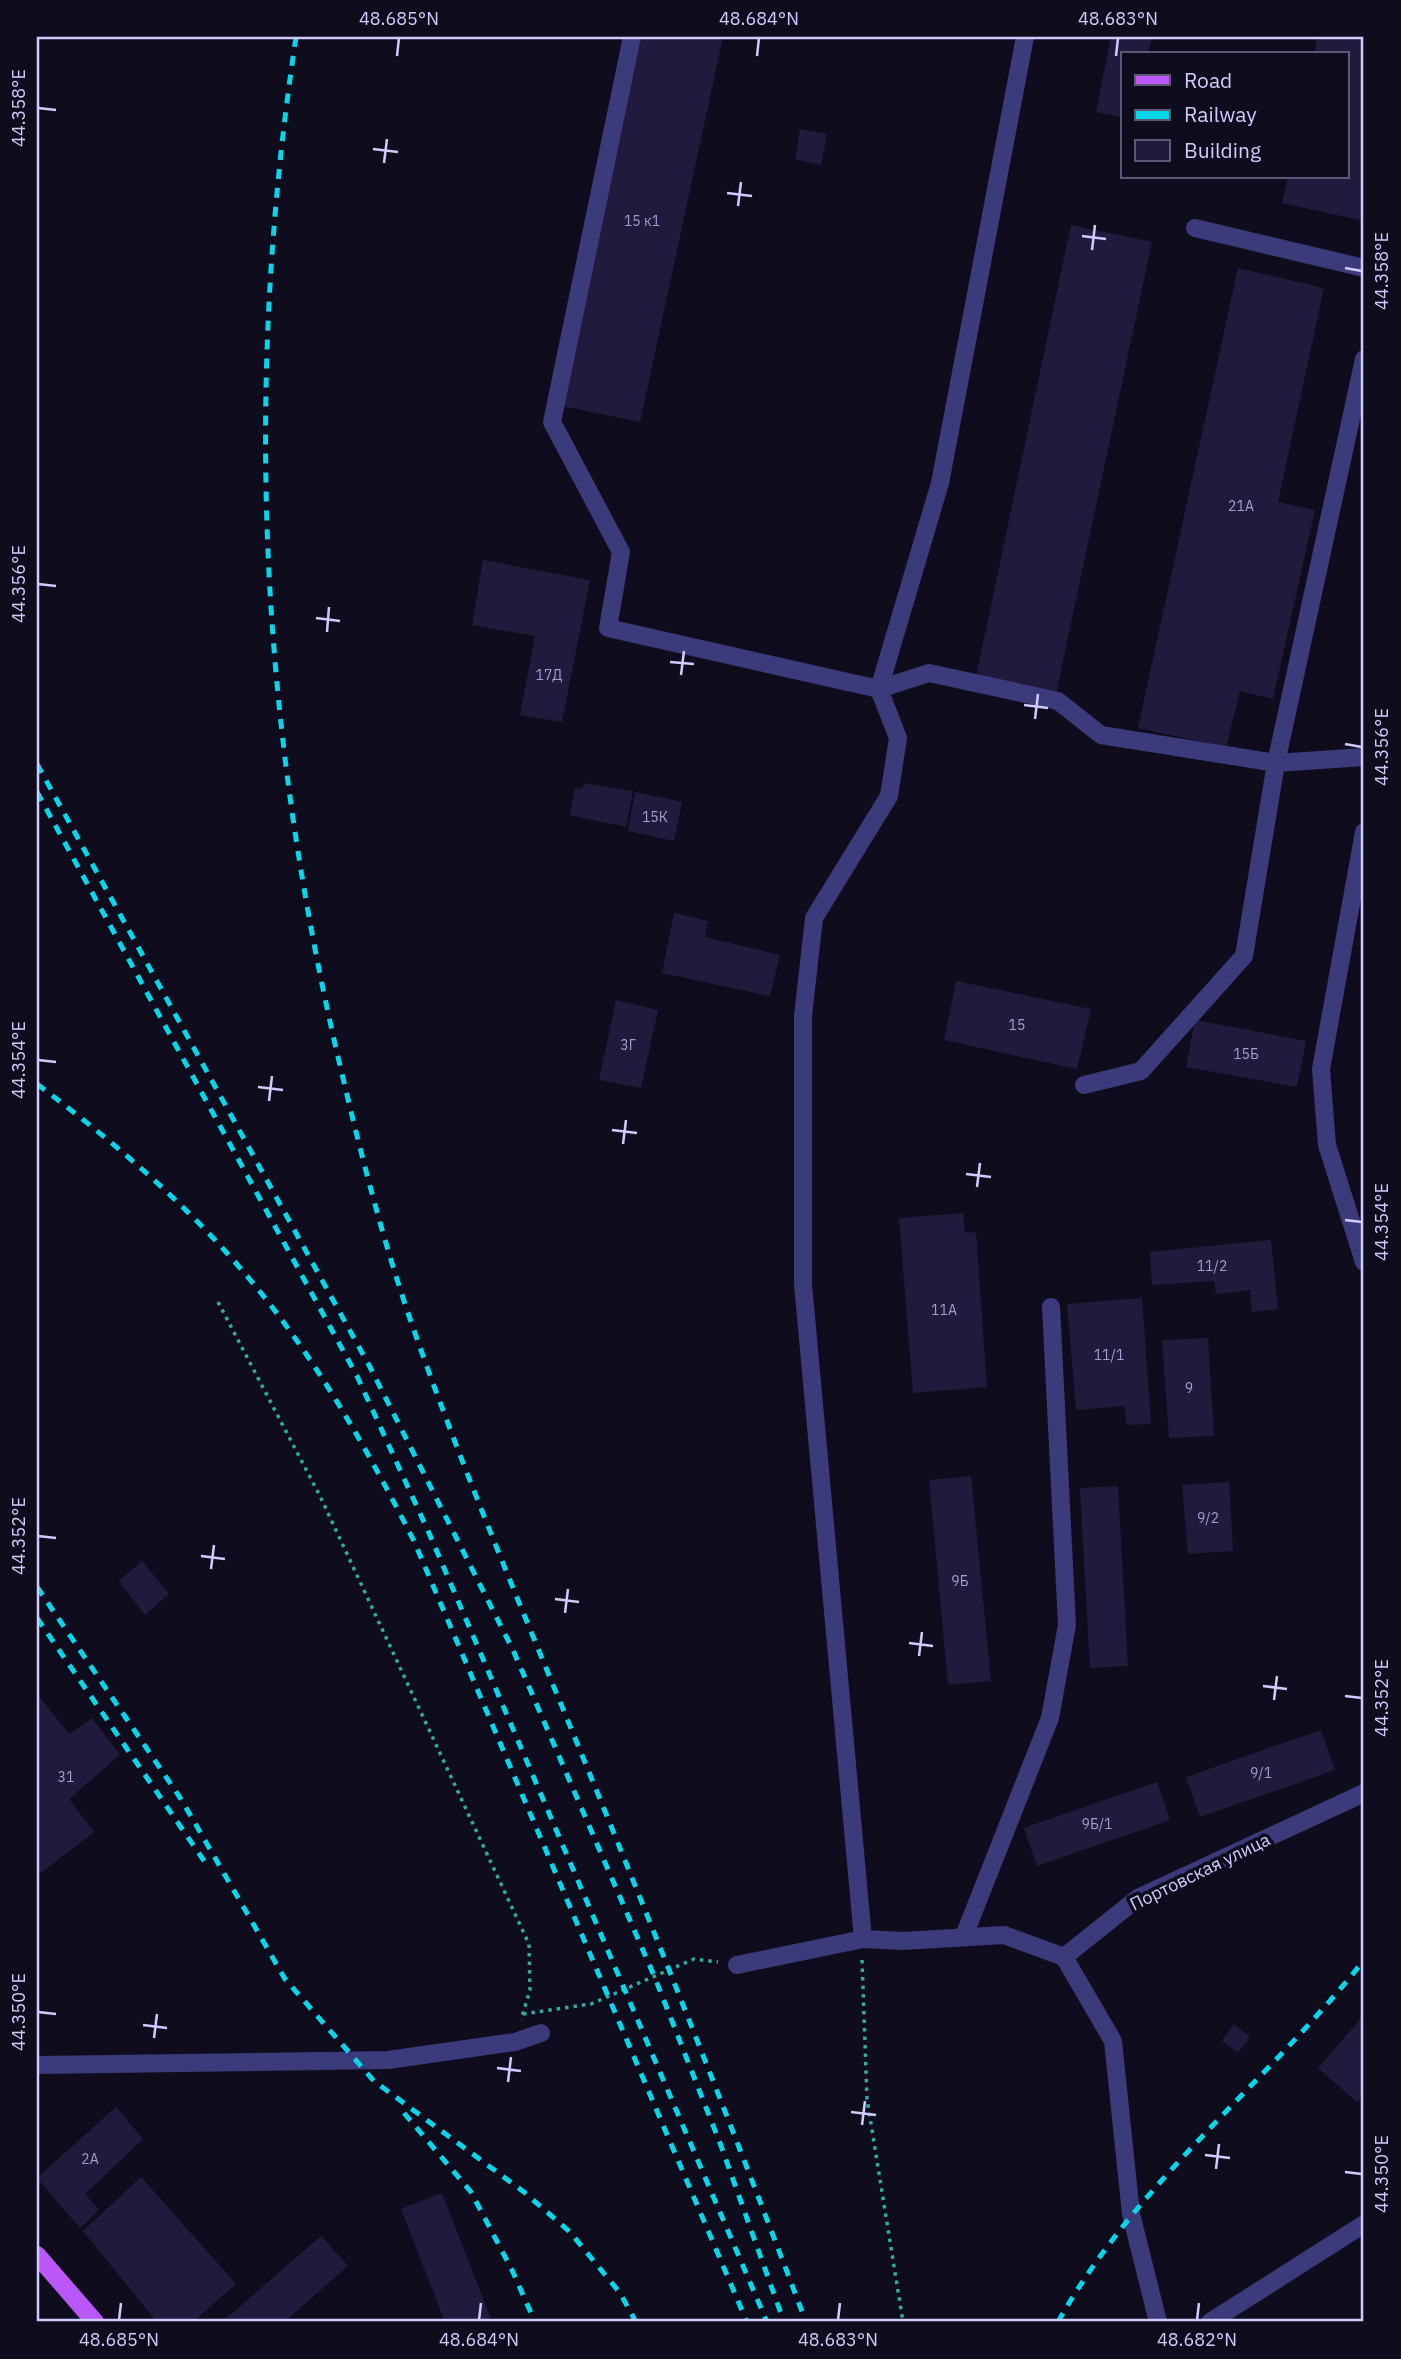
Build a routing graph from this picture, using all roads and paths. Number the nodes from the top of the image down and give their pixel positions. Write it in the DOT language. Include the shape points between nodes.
graph roads {
  1 [pos="632,37"];
  2 [pos="1025,37"];
  3 [pos="1195,228"];
  4 [pos="1364,268"];
  5 [pos="1364,359"];
  6 [pos="879,689"];
  7 [pos="1364,757"];
  8 [pos="1276,763"];
  9 [pos="1364,832"];
  10 [pos="1084,1086"];
  11 [pos="1364,1262"];
  12 [pos="218,1302"];
  13 [pos="1051,1307"];
  14 [pos="1364,1793"];
  15 [pos="964,1936"];
  16 [pos="862,1940"];
  17 [pos="1064,1957"];
  18 [pos="737,1965"];
  19 [pos="523,2014"];
  20 [pos="541,2033"];
  21 [pos="514,2042"];
  22 [pos="37,2065"];
  23 [pos="1364,2224"];
  24 [pos="37,2255"];
  25 [pos="95,2322"];
  26 [pos="903,2322"];
  27 [pos="1158,2322"];
  28 [pos="1210,2322"];
  1 -- 6 [label="street" via="552,422 621,552 608,628"];
  2 -- 6 [label="street" via="940,483"];
  3 -- 4 [label="street"];
  5 -- 8 [label="street"];
  6 -- 8 [label="street" via="929,673 1058,701 1101,735"];
  6 -- 16 [label="street" via="898,738 889,796 814,918 803,1016 803,1284"];
  7 -- 8 [label="street"];
  8 -- 10 [label="street" via="1244,956 1141,1071"];
  9 -- 11 [label="street" via="1321,1069 1327,1145"];
  12 -- 19 [label="path" via="320,1496 529,1944 530,1990"];
  13 -- 15 [label="street" via="1067,1625 1050,1718"];
  14 -- 17 [label="street, Портовская улица" via="1138,1898"];
  15 -- 16 [label="street"];
  15 -- 17 [label="street" via="1004,1935"];
  16 -- 18 [label="street"];
  16 -- 26 [label="path" via="867,2099"];
  17 -- 27 [label="street" via="1113,2041 1131,2214"];
  18 -- 19 [label="path" via="694,1959 591,2004"];
  19 -- 21 [label="path"];
  20 -- 21 [label="street"];
  21 -- 22 [label="street" via="388,2060"];
  23 -- 28 [label="street"];
  24 -- 25 [label="main road"];
}
